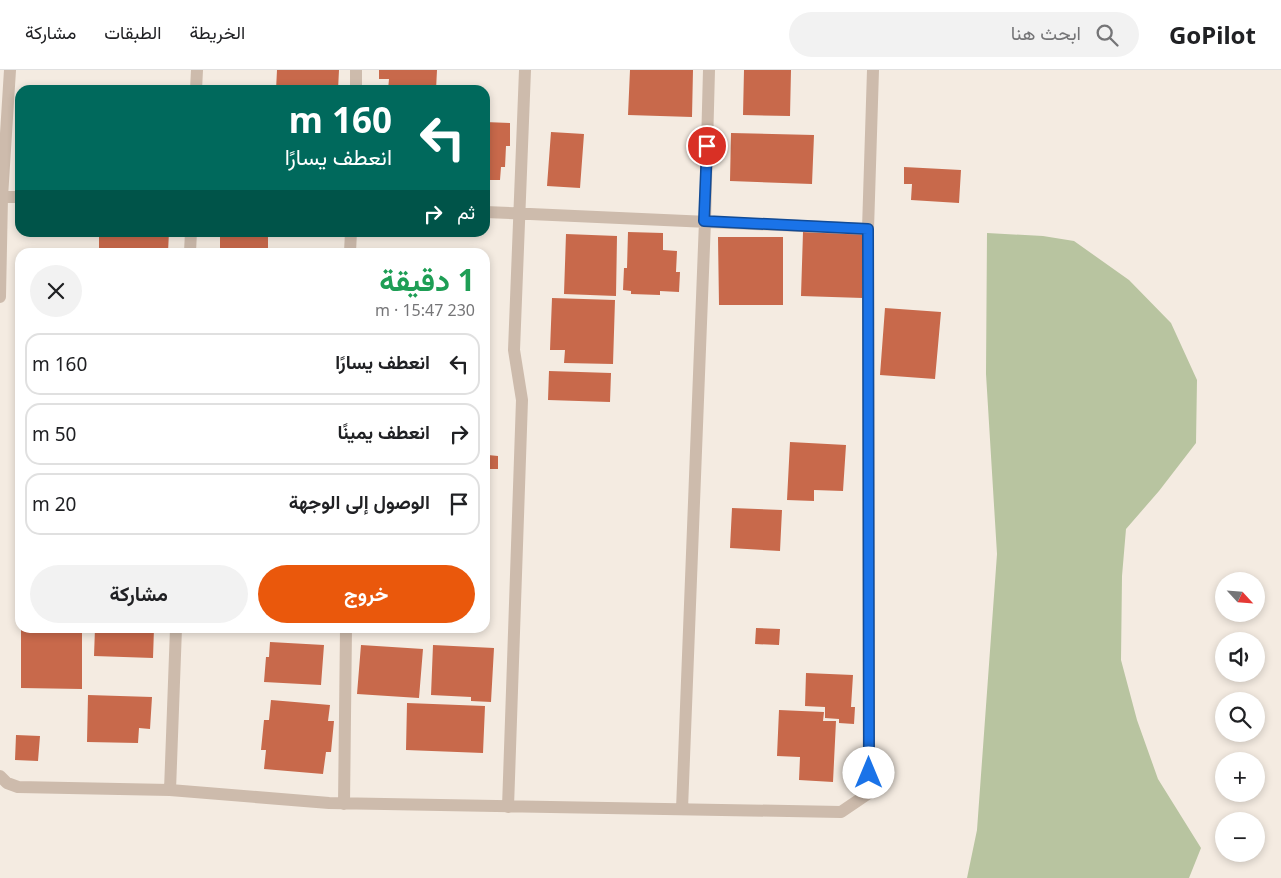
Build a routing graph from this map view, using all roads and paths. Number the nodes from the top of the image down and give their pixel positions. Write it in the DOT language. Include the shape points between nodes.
graph roads {
  1 [pos="10,70"];
  2 [pos="197,70"];
  3 [pos="356,70"];
  4 [pos="525,70"];
  5 [pos="709,70"];
  6 [pos="873,70"];
  7 [pos="196,85"];
  8 [pos="356,85"];
  9 [pos="2,197"];
  10 [pos="15,198"];
  11 [pos="490,212"];
  12 [pos="519,213"];
  13 [pos="704,221"];
  14 [pos="868,229"];
  15 [pos="0,297"];
  16 [pos="176,633"];
  17 [pos="346,633"];
  18 [pos="0,776"];
  19 [pos="170,790"];
  20 [pos="344,804"];
  21 [pos="508,806"];
  22 [pos="682,809"];
  1 -- 9 [label="street"];
  2 -- 7 [label="street"];
  3 -- 8 [label="street"];
  4 -- 12 [label="street"];
  5 -- 13 [label="street"];
  6 -- 14 [label="street"];
  9 -- 10 [label="street"];
  9 -- 15 [label="street"];
  11 -- 12 [label="street"];
  12 -- 13 [label="street"];
  12 -- 21 [label="street" via="514,350 522,400"];
  13 -- 14 [label="street"];
  13 -- 22 [label="street"];
  14 -- 22 [label="street" via="869,793 841,812"];
  16 -- 19 [label="street"];
  17 -- 20 [label="street"];
  18 -- 19 [label="street" via="18,787"];
  19 -- 20 [label="street"];
  20 -- 21 [label="street"];
  21 -- 22 [label="street"];
}
